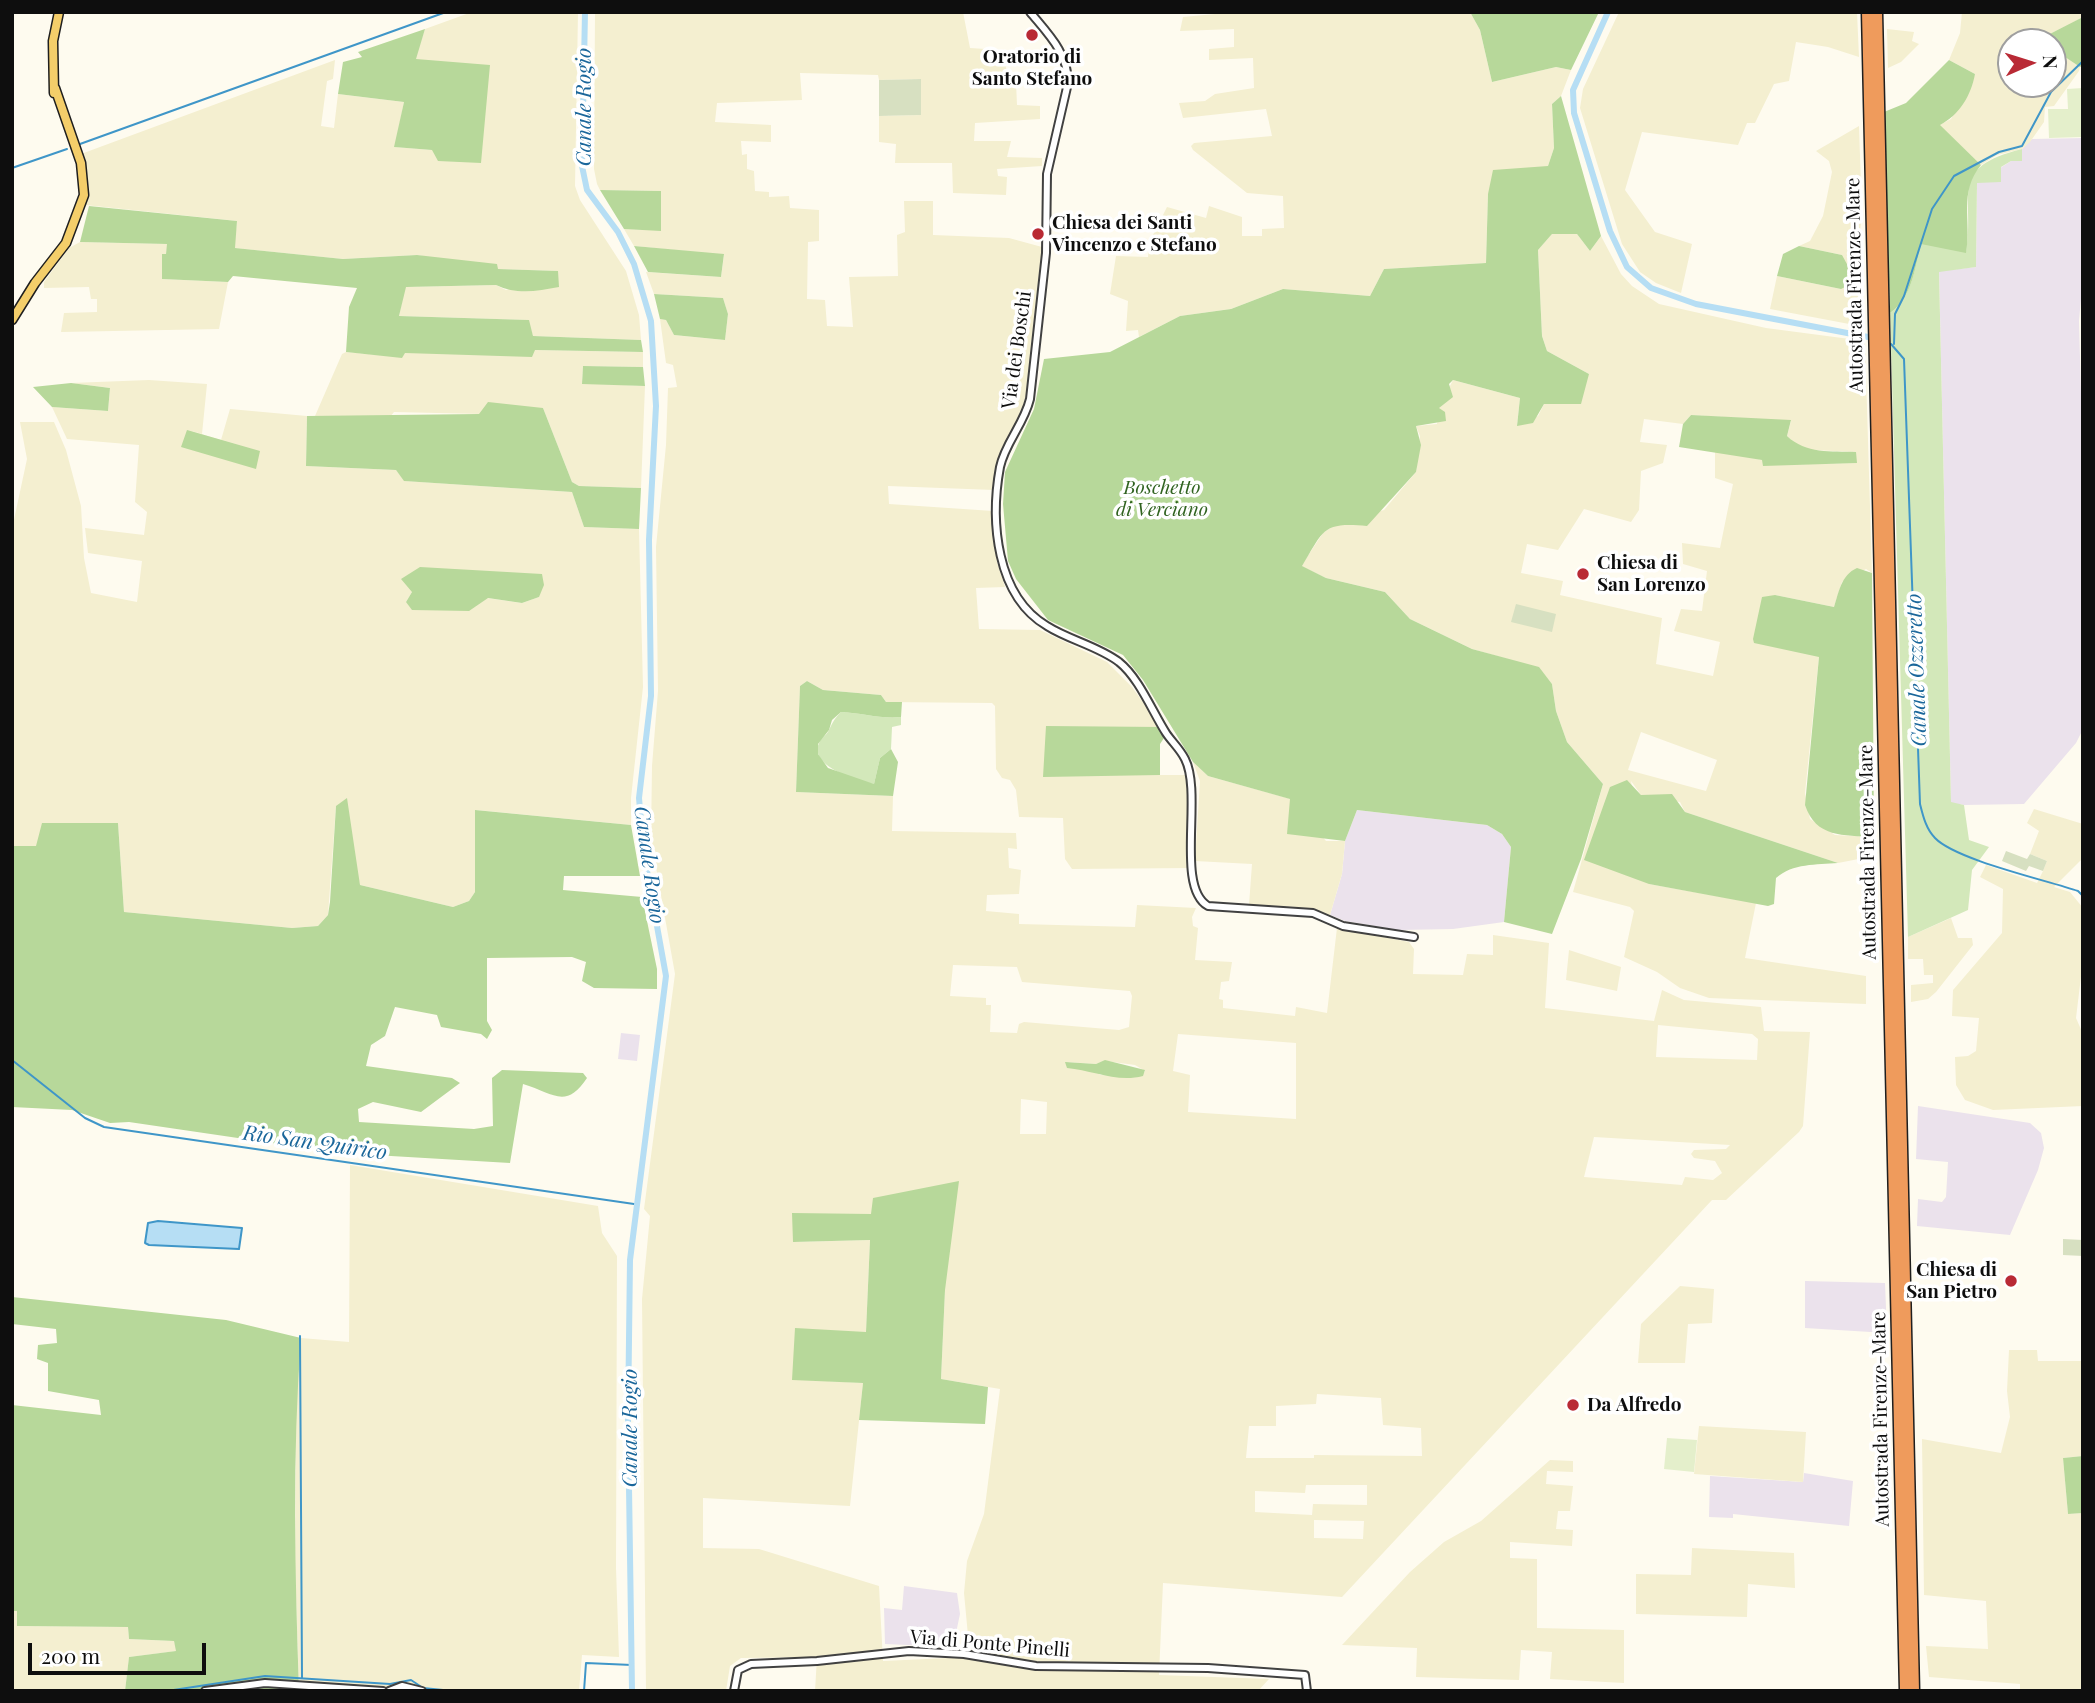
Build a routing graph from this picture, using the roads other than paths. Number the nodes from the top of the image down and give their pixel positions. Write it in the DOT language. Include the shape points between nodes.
graph roads {
  1 [pos="59,12"];
  2 [pos="1030,12"];
  3 [pos="1867,12"];
  4 [pos="1877,12"];
  5 [pos="12,320"];
  6 [pos="1414,937"];
  7 [pos="205,1691"];
  8 [pos="383,1691"];
  9 [pos="389,1691"];
  10 [pos="422,1691"];
  11 [pos="734,1691"];
  12 [pos="1307,1691"];
  13 [pos="1905,1691"];
  14 [pos="1914,1691"];
  1 -- 5 [label="main road" via="53,41 55,88 58,113 77,170 80,207 66,243"];
  2 -- 6 [label="street, Via dei Boschi" via="1062,52 1068,83 1046,174 1046,253 1030,399 1000,465 998,516 1002,565 1009,587 1048,627 1119,662 1184,757 1193,784 1192,873 1201,902 1313,914 1343,926"];
  3 -- 13 [label="highway, Autostrada Firenze-Mare"];
  4 -- 14 [label="highway, Autostrada Firenze-Mare"];
  7 -- 8 [label="street" via="276,1683"];
  9 -- 10 [label="street" via="406,1686"];
  11 -- 12 [label="street, Via di Ponte Pinelli" via="738,1670 751,1664 909,1651 1036,1666 1208,1668 1305,1675"];
}
